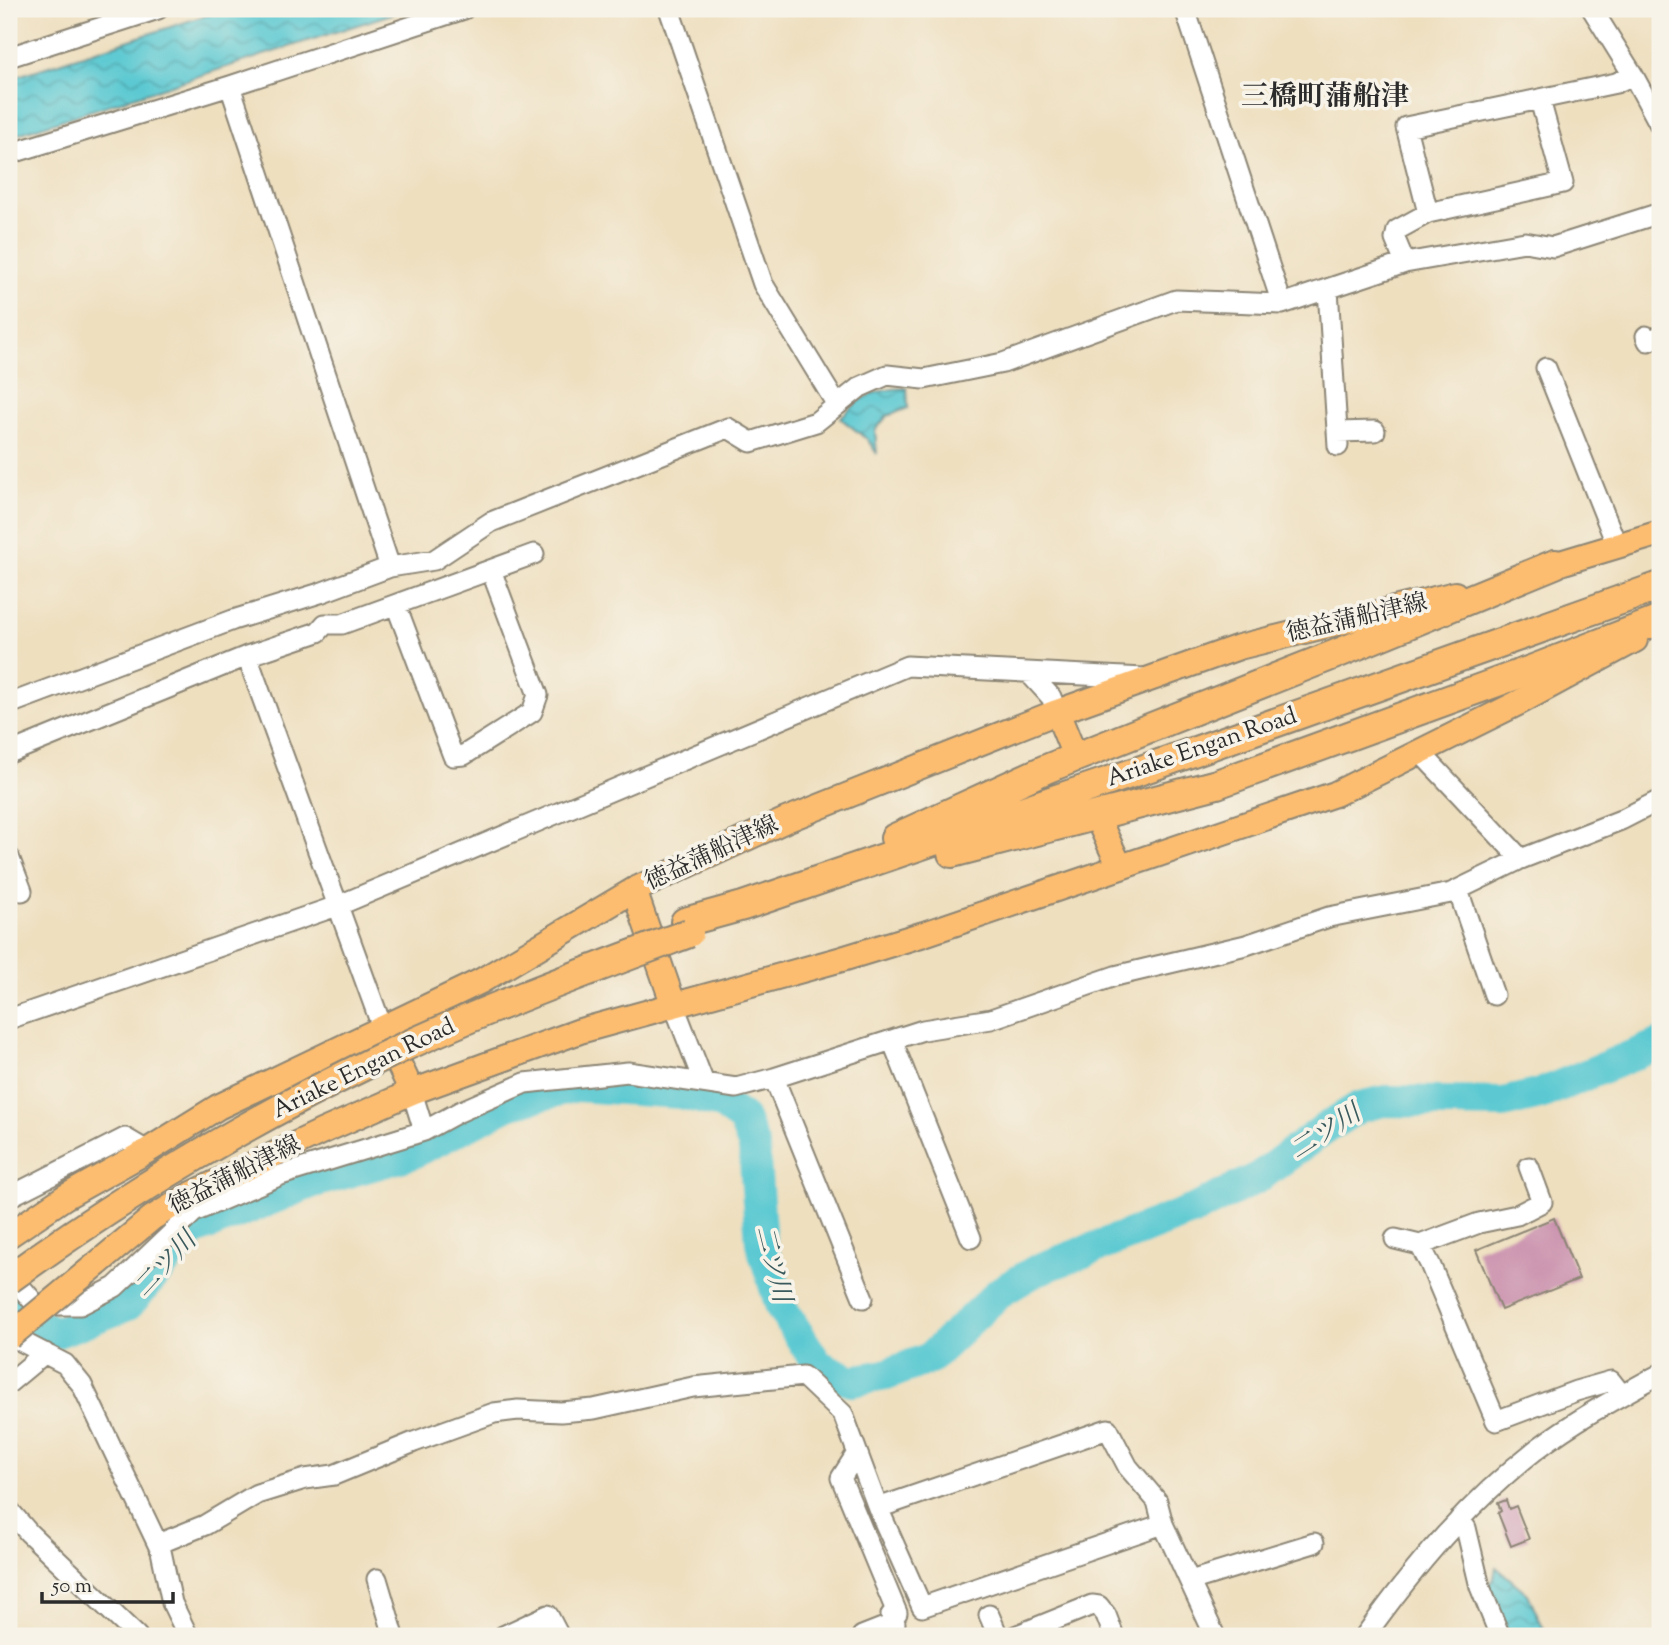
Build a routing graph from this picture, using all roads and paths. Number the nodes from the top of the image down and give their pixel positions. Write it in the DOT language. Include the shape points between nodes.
graph roads {
  1 [pos="158,9"];
  2 [pos="464,9"];
  3 [pos="669,9"];
  4 [pos="1185,9"];
  5 [pos="1592,9"];
  6 [pos="9,57"];
  7 [pos="1633,75"];
  8 [pos="230,86"];
  9 [pos="1540,100"];
  10 [pos="1660,125"];
  11 [pos="9,154"];
  12 [pos="1428,213"];
  13 [pos="1660,213"];
  14 [pos="1405,264"];
  15 [pos="1328,289"];
  16 [pos="1282,304"];
  17 [pos="1546,368"];
  18 [pos="837,405"];
  19 [pos="1376,431"];
  20 [pos="1660,533"];
  21 [pos="1617,546"];
  22 [pos="534,554"];
  23 [pos="1555,564"];
  24 [pos="390,567"];
  25 [pos="491,570"];
  26 [pos="1660,586"];
  27 [pos="396,605"];
  28 [pos="1660,620"];
  29 [pos="1660,626"];
  30 [pos="247,656"];
  31 [pos="1030,674"];
  32 [pos="1152,678"];
  33 [pos="9,704"];
  34 [pos="1057,712"];
  35 [pos="1070,744"];
  36 [pos="1420,752"];
  37 [pos="9,753"];
  38 [pos="1660,800"];
  39 [pos="1101,825"];
  40 [pos="9,857"];
  41 [pos="1521,859"];
  42 [pos="1120,867"];
  43 [pos="634,890"];
  44 [pos="1458,890"];
  45 [pos="22,891"];
  46 [pos="337,905"];
  47 [pos="743,906"];
  48 [pos="687,927"];
  49 [pos="1494,995"];
  50 [pos="673,1003"];
  51 [pos="9,1019"];
  52 [pos="382,1027"];
  53 [pos="892,1040"];
  54 [pos="774,1078"];
  55 [pos="704,1083"];
  56 [pos="412,1092"];
  57 [pos="424,1130"];
  58 [pos="147,1152"];
  59 [pos="1529,1167"];
  60 [pos="9,1196"];
  61 [pos="9,1235"];
  62 [pos="971,1238"];
  63 [pos="1395,1239"];
  64 [pos="1420,1245"];
  65 [pos="9,1266"];
  66 [pos="9,1273"];
  67 [pos="9,1279"];
  68 [pos="863,1298"];
  69 [pos="9,1336"];
  70 [pos="45,1353"];
  71 [pos="1660,1374"];
  72 [pos="9,1383"];
  73 [pos="1622,1395"];
  74 [pos="858,1453"];
  75 [pos="878,1508"];
  76 [pos="9,1510"];
  77 [pos="1459,1520"];
  78 [pos="1163,1524"];
  79 [pos="1314,1543"];
  80 [pos="158,1545"];
  81 [pos="377,1579"];
  82 [pos="1190,1581"];
  83 [pos="989,1615"];
  84 [pos="137,1636"];
  85 [pos="188,1636"];
  86 [pos="394,1636"];
  87 [pos="503,1636"];
  88 [pos="559,1636"];
  89 [pos="863,1636"];
  90 [pos="998,1636"];
  91 [pos="1015,1636"];
  92 [pos="1114,1636"];
  93 [pos="1215,1636"];
  94 [pos="1364,1636"];
  95 [pos="1500,1636"];
  1 -- 6 [label="street"];
  2 -- 8 [label="street"];
  3 -- 18 [label="street" via="764,284"];
  4 -- 16 [label="street"];
  5 -- 7 [label="street"];
  7 -- 9 [label="street"];
  7 -- 10 [label="street"];
  8 -- 11 [label="street"];
  8 -- 24 [label="street"];
  9 -- 12 [label="street" via="1563,183"];
  9 -- 12 [label="street" via="1406,127"];
  12 -- 14 [label="street" via="1397,230 1395,239"];
  13 -- 14 [label="street" via="1553,247 1525,242"];
  14 -- 15 [label="street"];
  15 -- 16 [label="street"];
  15 -- 19 [label="street" via="1337,439"];
  16 -- 18 [label="street" via="1175,300 1003,363 924,379 887,375 860,387"];
  17 -- 21 [label="street"];
  18 -- 24 [label="street" via="816,422 751,442 728,428 491,522 434,560"];
  20 -- 21 [label="main road, 徳益蒲船津線"];
  21 -- 23 [label="main road, 徳益蒲船津線"];
  22 -- 25 [label="street"];
  23 -- 32 [label="main road, 徳益蒲船津線" via="1437,600 1239,647"];
  23 -- 47 [label="highway" via="1046,769"];
  24 -- 33 [label="street"];
  25 -- 27 [label="street"];
  25 -- 27 [label="street" via="538,695 532,712 464,755 453,756"];
  26 -- 47 [label="highway, Ariake Engan Road"];
  27 -- 30 [label="street" via="342,624 326,624 318,632"];
  28 -- 47 [label="highway" via="1217,784"];
  29 -- 36 [label="main road, 徳益蒲船津線"];
  30 -- 37 [label="street"];
  30 -- 46 [label="street"];
  31 -- 32 [label="street"];
  31 -- 34 [label="street" via="1051,696"];
  31 -- 46 [label="street" via="907,666"];
  32 -- 34 [label="main road, 徳益蒲船津線"];
  34 -- 35 [label="main road"];
  34 -- 43 [label="main road, 徳益蒲船津線" via="786,820"];
  36 -- 41 [label="street"];
  36 -- 42 [label="main road, 徳益蒲船津線" via="1335,794"];
  38 -- 41 [label="street"];
  39 -- 42 [label="main road"];
  40 -- 45 [label="street"];
  41 -- 44 [label="street"];
  42 -- 50 [label="main road, 徳益蒲船津線" via="842,960"];
  43 -- 50 [label="main road"];
  43 -- 52 [label="main road, 徳益蒲船津線" via="481,981"];
  44 -- 49 [label="street"];
  44 -- 53 [label="street" via="1329,917 1246,945 1115,976 991,1018"];
  46 -- 51 [label="street"];
  46 -- 52 [label="street"];
  47 -- 48 [label="highway, Ariake Engan Road"];
  48 -- 65 [label="highway, Ariake Engan Road" via="452,1016 264,1105 162,1163"];
  48 -- 67 [label="highway, Ariake Engan Road, bridge" via="456,1024 270,1113 92,1219"];
  50 -- 55 [label="street"];
  50 -- 56 [label="main road, 徳益蒲船津線" via="580,1031"];
  52 -- 56 [label="main road"];
  52 -- 58 [label="main road, 徳益蒲船津線" via="218,1107"];
  53 -- 54 [label="street"];
  53 -- 62 [label="street"];
  54 -- 55 [label="street" via="736,1088"];
  54 -- 68 [label="street"];
  55 -- 57 [label="street" via="628,1072 525,1083"];
  56 -- 57 [label="street"];
  56 -- 69 [label="main road, 徳益蒲船津線, bridge" via="192,1194 152,1218"];
  57 -- 66 [label="street" via="281,1175 194,1212 115,1287 80,1305 36,1305"];
  58 -- 60 [label="street" via="125,1138"];
  58 -- 61 [label="main road, 徳益蒲船津線"];
  59 -- 64 [label="street" via="1542,1202 1517,1215 1479,1223"];
  63 -- 64 [label="street"];
  64 -- 73 [label="street" via="1496,1421 1611,1381"];
  69 -- 70 [label="street"];
  70 -- 72 [label="street"];
  70 -- 80 [label="street" via="65,1364 82,1385"];
  71 -- 73 [label="street"];
  73 -- 77 [label="street" via="1537,1450"];
  74 -- 75 [label="street"];
  74 -- 80 [label="street" via="843,1414 803,1377 693,1387 594,1409 494,1413 334,1475 257,1494 205,1525"];
  74 -- 89 [label="street" via="841,1478 897,1613 891,1615 895,1623"];
  75 -- 78 [label="street" via="1108,1429 1128,1467 1157,1501"];
  75 -- 78 [label="street" via="922,1607"];
  76 -- 84 [label="street"];
  77 -- 94 [label="street" via="1402,1584"];
  77 -- 95 [label="street" via="1466,1528 1480,1587"];
  78 -- 82 [label="street"];
  79 -- 82 [label="street"];
  80 -- 85 [label="street" via="172,1603"];
  81 -- 86 [label="street"];
  82 -- 93 [label="street"];
  83 -- 90 [label="street"];
  87 -- 88 [label="street" via="548,1615"];
  91 -- 92 [label="street" via="1092,1605 1106,1615"];
}
